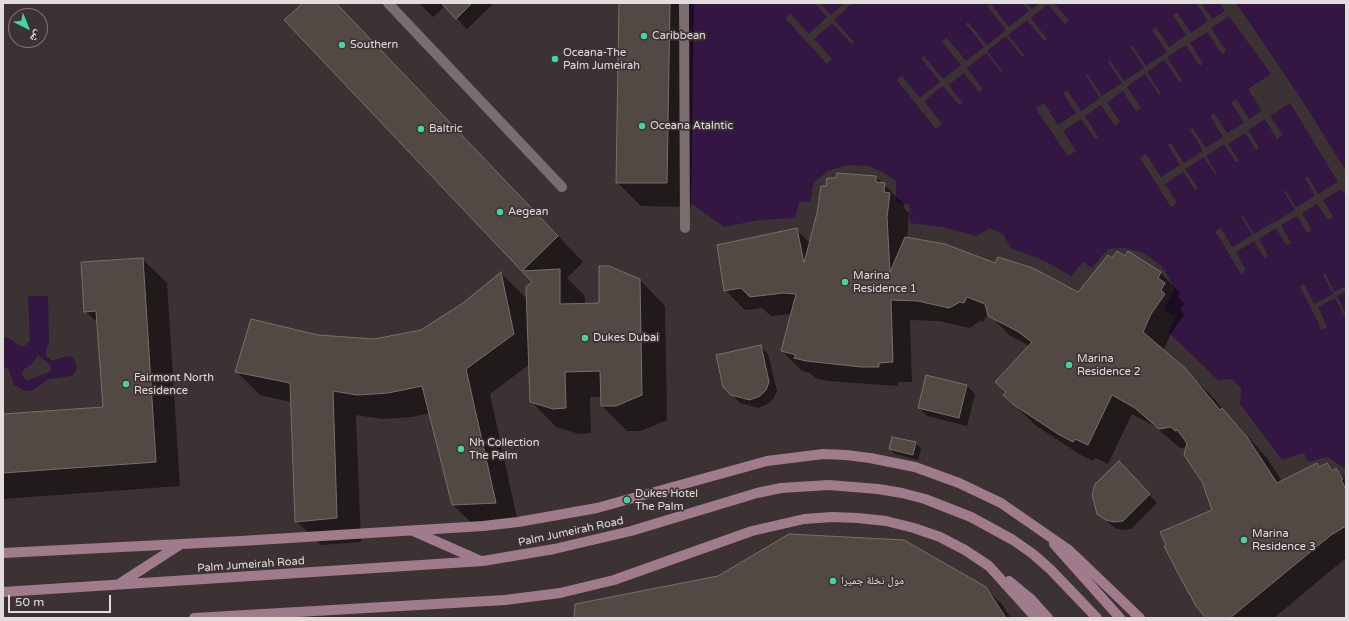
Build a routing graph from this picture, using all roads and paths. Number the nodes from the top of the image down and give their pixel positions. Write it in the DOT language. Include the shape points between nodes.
graph roads {
  1 [pos="388,3"];
  2 [pos="684,3"];
  3 [pos="562,187"];
  4 [pos="685,228"];
  5 [pos="1040,528"];
  6 [pos="412,530"];
  7 [pos="181,544"];
  8 [pos="3,553"];
  9 [pos="483,561"];
  10 [pos="989,566"];
  11 [pos="117,585"];
  12 [pos="3,592"];
  13 [pos="280,615"];
  14 [pos="194,618"];
  15 [pos="1036,618"];
  16 [pos="1048,618"];
  17 [pos="1097,618"];
  18 [pos="1120,618"];
  19 [pos="1140,618"];
  1 -- 3 [label="street"];
  2 -- 4 [label="street"];
  5 -- 6 [label="main road" via="1001,503 937,474 870,458 823,454 767,461 627,501 566,514 483,526"];
  5 -- 18 [label="main road"];
  5 -- 19 [label="main road" via="1074,554"];
  6 -- 7 [label="main road"];
  6 -- 9 [label="main road"];
  7 -- 8 [label="main road"];
  7 -- 11 [label="main road"];
  9 -- 11 [label="main road, Palm Jumeirah Road"];
  9 -- 17 [label="main road, Palm Jumeirah Road" via="554,549 624,533 757,493 805,486 854,486 925,499 992,528 1033,554"];
  10 -- 13 [label="main road" via="940,537 914,528 886,521 832,517 752,531 614,580 560,593 505,600"];
  10 -- 15 [label="main road"];
  10 -- 16 [label="main road" via="1031,599"];
  11 -- 12 [label="main road, Palm Jumeirah Road"];
  13 -- 14 [label="main road"];
}
